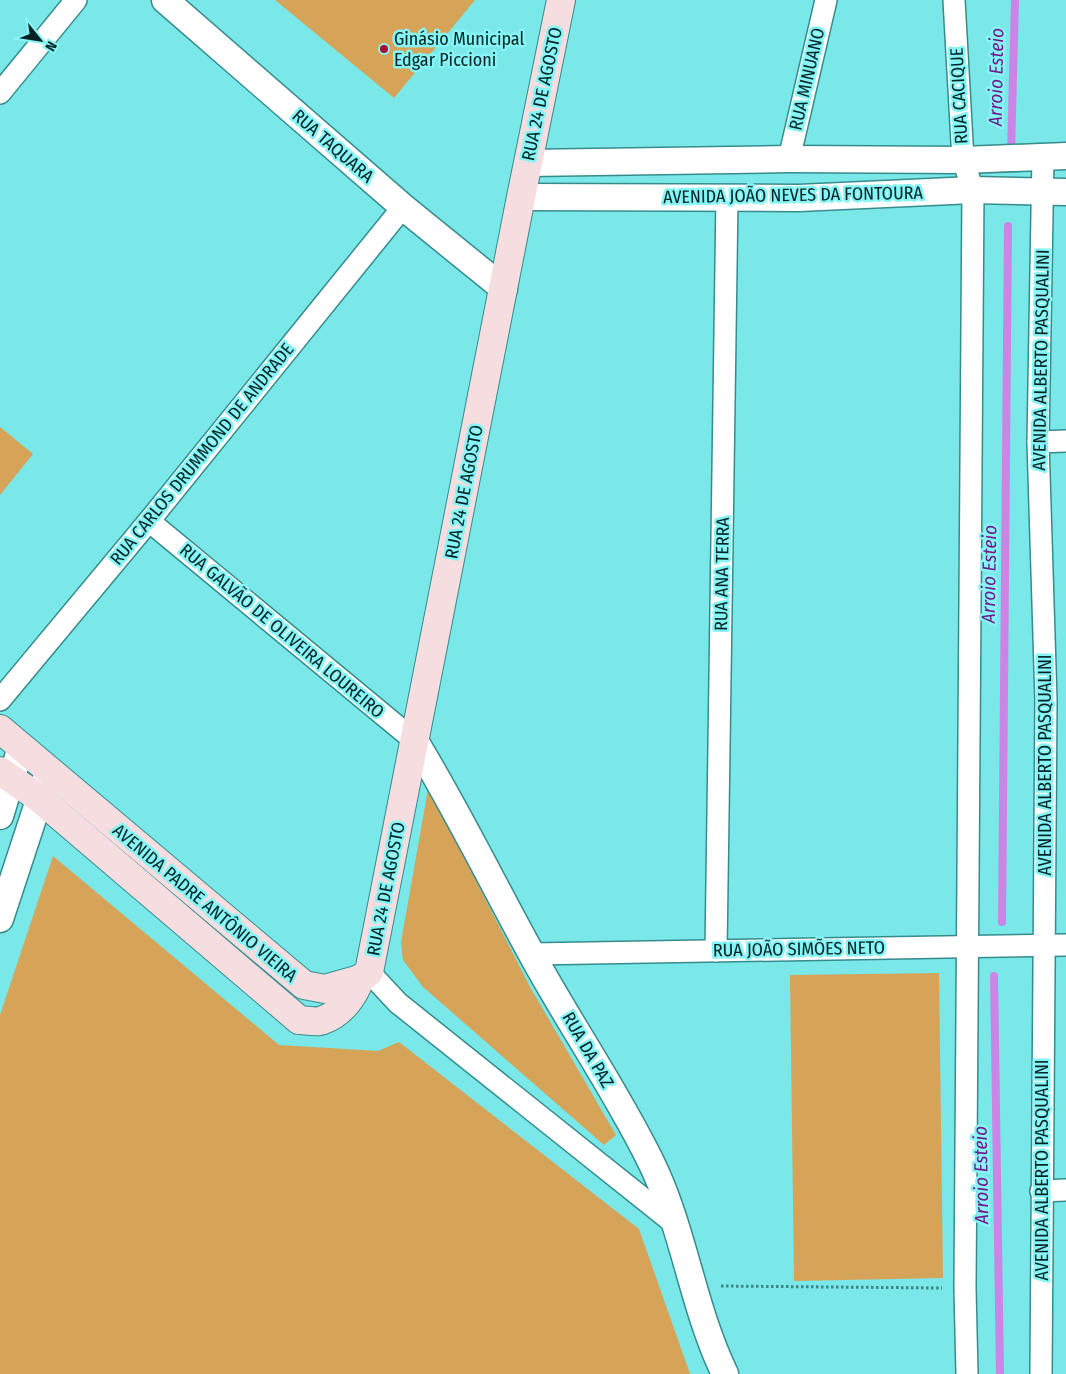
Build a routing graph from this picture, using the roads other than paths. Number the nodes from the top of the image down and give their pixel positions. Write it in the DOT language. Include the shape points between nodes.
graph roads {
  1 [pos="76,0"];
  2 [pos="165,0"];
  3 [pos="561,0"];
  4 [pos="826,0"];
  5 [pos="954,0"];
  6 [pos="0,93"];
  7 [pos="1055,156"];
  8 [pos="789,159"];
  9 [pos="963,160"];
  10 [pos="528,163"];
  11 [pos="973,190"];
  12 [pos="1054,192"];
  13 [pos="520,197"];
  14 [pos="727,197"];
  15 [pos="403,207"];
  16 [pos="504,289"];
  17 [pos="1066,441"];
  18 [pos="1038,442"];
  19 [pos="149,521"];
  20 [pos="0,700"];
  21 [pos="1056,700"];
  22 [pos="0,729"];
  23 [pos="415,741"];
  24 [pos="21,747"];
  25 [pos="50,771"];
  26 [pos="5,776"];
  27 [pos="39,798"];
  28 [pos="0,816"];
  29 [pos="0,918"];
  30 [pos="973,945"];
  31 [pos="1040,945"];
  32 [pos="1066,945"];
  33 [pos="716,951"];
  34 [pos="532,954"];
  35 [pos="365,976"];
  36 [pos="1041,1190"];
  37 [pos="1066,1190"];
  38 [pos="675,1224"];
  39 [pos="725,1374"];
  40 [pos="967,1374"];
  41 [pos="1041,1374"];
  1 -- 6 [label="street"];
  2 -- 15 [label="street, RUA TAQUARA"];
  3 -- 10 [label="main road, RUA 24 DE AGOSTO"];
  4 -- 8 [label="street, RUA MINUANO"];
  5 -- 9 [label="street, RUA CACIQUE"];
  7 -- 9 [label="street, AVENIDA JOÃO NEVES DA FONTOURA"];
  7 -- 12 [label="street, AVENIDA ALBERTO PASQUALINI"];
  8 -- 9 [label="street, AVENIDA JOÃO NEVES DA FONTOURA"];
  8 -- 10 [label="street, AVENIDA JOÃO NEVES DA FONTOURA"];
  9 -- 11 [label="street, RUA CACIQUE"];
  10 -- 13 [label="main road, RUA 24 DE AGOSTO"];
  11 -- 12 [label="street, AVENIDA JOÃO NEVES DA FONTOURA"];
  11 -- 14 [label="street, AVENIDA JOÃO NEVES DA FONTOURA" via="799,198"];
  11 -- 30 [label="street"];
  12 -- 18 [label="street, AVENIDA ALBERTO PASQUALINI"];
  13 -- 14 [label="street, AVENIDA JOÃO NEVES DA FONTOURA"];
  13 -- 16 [label="main road, RUA 24 DE AGOSTO"];
  14 -- 33 [label="street, RUA ANA TERRA"];
  15 -- 16 [label="street, RUA TAQUARA"];
  15 -- 19 [label="street, RUA CARLOS DRUMMOND DE ANDRADE"];
  16 -- 23 [label="main road, RUA 24 DE AGOSTO"];
  17 -- 18 [label="street"];
  18 -- 21 [label="street, AVENIDA ALBERTO PASQUALINI"];
  19 -- 20 [label="street, RUA CARLOS DRUMMOND DE ANDRADE"];
  19 -- 23 [label="street, RUA GALVÃO DE OLIVEIRA LOUREIRO"];
  21 -- 31 [label="street, AVENIDA ALBERTO PASQUALINI"];
  22 -- 24 [label="main road, AVENIDA PADRE ANTÔNIO VIEIRA"];
  23 -- 34 [label="street, RUA DA PAZ" via="452,801"];
  23 -- 35 [label="main road, RUA 24 DE AGOSTO"];
  24 -- 25 [label="main road, AVENIDA PADRE ANTÔNIO VIEIRA"];
  24 -- 26 [label="street"];
  25 -- 27 [label="street"];
  25 -- 35 [label="main road, AVENIDA PADRE ANTÔNIO VIEIRA" via="304,985 325,989"];
  26 -- 27 [label="main road, AVENIDA PADRE ANTÔNIO VIEIRA"];
  26 -- 28 [label="street"];
  27 -- 29 [label="street"];
  27 -- 35 [label="main road, AVENIDA PADRE ANTÔNIO VIEIRA" via="299,1020 323,1021 354,995"];
  30 -- 31 [label="street, RUA JOÃO SIMÕES NETO"];
  30 -- 33 [label="street, RUA JOÃO SIMÕES NETO"];
  30 -- 40 [label="street" via="965,1288"];
  31 -- 32 [label="street, RUA JOÃO SIMÕES NETO"];
  31 -- 36 [label="street, AVENIDA ALBERTO PASQUALINI"];
  33 -- 34 [label="street, RUA JOÃO SIMÕES NETO"];
  34 -- 38 [label="street, RUA DA PAZ" via="650,1161"];
  35 -- 38 [label="street"];
  36 -- 37 [label="street"];
  36 -- 41 [label="street, AVENIDA ALBERTO PASQUALINI"];
  38 -- 39 [label="street, RUA DA PAZ" via="713,1350"];
}
